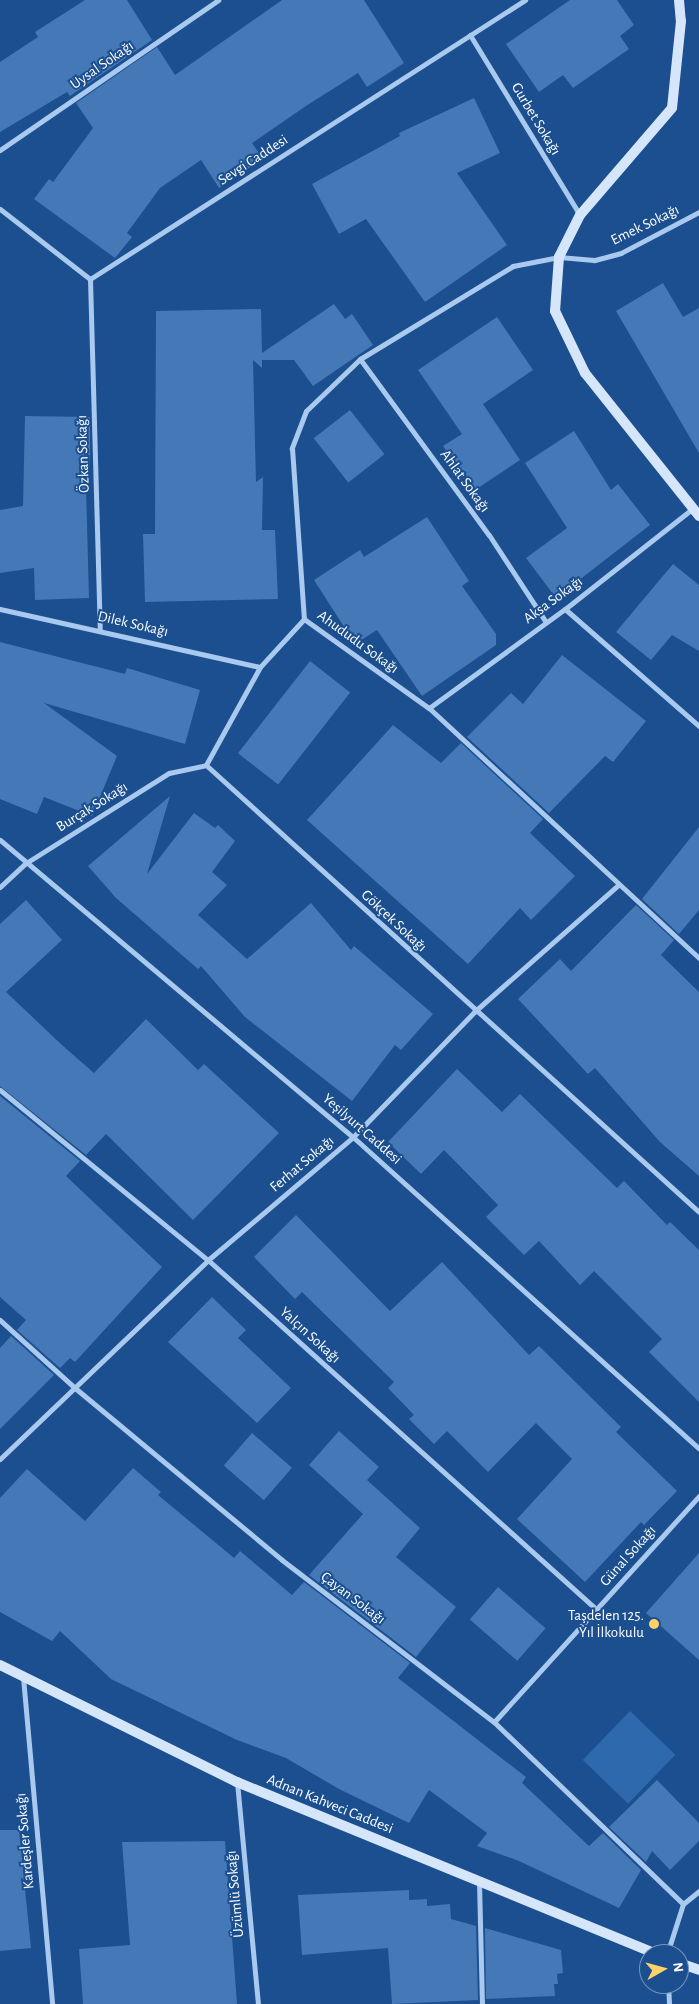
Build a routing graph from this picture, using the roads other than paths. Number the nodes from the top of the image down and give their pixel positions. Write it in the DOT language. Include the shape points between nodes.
graph roads {
  1 [pos="218,0"];
  2 [pos="525,0"];
  3 [pos="679,0"];
  4 [pos="470,35"];
  5 [pos="0,150"];
  6 [pos="0,209"];
  7 [pos="699,212"];
  8 [pos="580,215"];
  9 [pos="559,257"];
  10 [pos="513,266"];
  11 [pos="90,279"];
  12 [pos="360,359"];
  13 [pos="695,513"];
  14 [pos="0,609"];
  15 [pos="565,609"];
  16 [pos="304,619"];
  17 [pos="546,622"];
  18 [pos="100,629"];
  19 [pos="260,667"];
  20 [pos="429,708"];
  21 [pos="699,726"];
  22 [pos="206,766"];
  23 [pos="0,840"];
  24 [pos="26,863"];
  25 [pos="618,885"];
  26 [pos="0,887"];
  27 [pos="699,958"];
  28 [pos="474,1012"];
  29 [pos="0,1090"];
  30 [pos="353,1137"];
  31 [pos="699,1212"];
  32 [pos="208,1260"];
  33 [pos="0,1320"];
  34 [pos="75,1388"];
  35 [pos="699,1448"];
  36 [pos="0,1460"];
  37 [pos="699,1496"];
  38 [pos="596,1609"];
  39 [pos="0,1665"];
  40 [pos="23,1676"];
  41 [pos="494,1722"];
  42 [pos="236,1782"];
  43 [pos="479,1881"];
  44 [pos="699,1891"];
  45 [pos="682,1904"];
  46 [pos="670,1944"];
  47 [pos="639,1947"];
  48 [pos="52,2004"];
  49 [pos="258,2004"];
  50 [pos="482,2004"];
  1 -- 5 [label="street, Uysal Sokağı"];
  2 -- 4 [label="street, Sevgi Caddesi"];
  3 -- 8 [label="street" via="681,21 672,108"];
  4 -- 8 [label="street, Gurbet Sokağı"];
  4 -- 11 [label="street, Sevgi Caddesi"];
  6 -- 11 [label="street"];
  7 -- 9 [label="street, Emek Sokağı" via="621,253 594,260"];
  8 -- 9 [label="street"];
  9 -- 10 [label="street, Emek Sokağı"];
  9 -- 13 [label="street" via="555,311 585,373"];
  10 -- 12 [label="street, Ahududu Sokağı"];
  11 -- 18 [label="street, Özkan Sokağı"];
  12 -- 16 [label="street, Ahududu Sokağı" via="306,411 292,448"];
  12 -- 17 [label="street, Ahlat Sokağı" via="489,535"];
  13 -- 15 [label="street, Aksa Sokağı"];
  14 -- 18 [label="street, Dilek Sokağı"];
  15 -- 17 [label="street, Aksa Sokağı"];
  15 -- 21 [label="street"];
  16 -- 19 [label="street"];
  16 -- 20 [label="street, Ahududu Sokağı"];
  17 -- 20 [label="street, Aksa Sokağı"];
  18 -- 19 [label="street, Dilek Sokağı"];
  19 -- 22 [label="street"];
  20 -- 25 [label="street, Ahududu Sokağı"];
  22 -- 24 [label="street, Burçak Sokağı" via="169,773"];
  22 -- 28 [label="street, Gökçek Sokağı"];
  23 -- 24 [label="street, Yeşilyurt Caddesi"];
  24 -- 26 [label="street, Burçak Sokağı"];
  24 -- 30 [label="street, Yeşilyurt Caddesi"];
  25 -- 27 [label="street, Ahududu Sokağı"];
  25 -- 28 [label="street, Ferhat Sokağı"];
  28 -- 30 [label="street, Ferhat Sokağı"];
  28 -- 31 [label="street, Gökçek Sokağı"];
  29 -- 32 [label="street, Yalçın Sokağı"];
  30 -- 32 [label="street, Ferhat Sokağı"];
  30 -- 35 [label="street, Yeşilyurt Caddesi"];
  32 -- 34 [label="street, Ferhat Sokağı"];
  32 -- 38 [label="street, Yalçın Sokağı"];
  33 -- 34 [label="street, Çayan Sokağı"];
  34 -- 36 [label="street, Ferhat Sokağı"];
  34 -- 41 [label="street, Çayan Sokağı" via="282,1560"];
  37 -- 38 [label="street, Günal Sokağı"];
  38 -- 41 [label="street, Günal Sokağı"];
  39 -- 40 [label="street, Adnan Kahveci Caddesi"];
  40 -- 42 [label="street, Adnan Kahveci Caddesi"];
  40 -- 48 [label="street, Kardeşler Sokağı"];
  41 -- 45 [label="street, Çayan Sokağı"];
  42 -- 43 [label="street, Adnan Kahveci Caddesi"];
  42 -- 49 [label="street, Üzümlü Sokağı"];
  43 -- 47 [label="street, Adnan Kahveci Caddesi"];
  43 -- 50 [label="street"];
  44 -- 45 [label="street"];
  45 -- 46 [label="street"];
}
